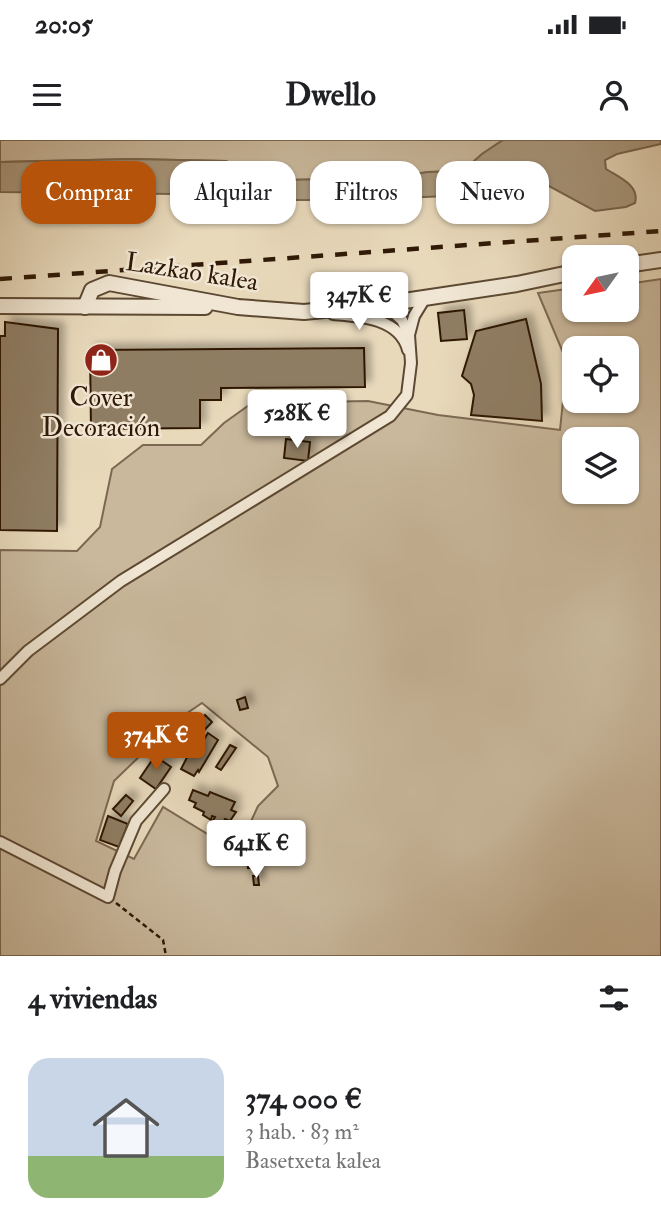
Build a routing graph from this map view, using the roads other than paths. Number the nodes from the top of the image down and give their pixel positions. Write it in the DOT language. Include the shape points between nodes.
graph roads {
  1 [pos="661,260"];
  2 [pos="639,263"];
  3 [pos="562,274"];
  4 [pos="425,298"];
  5 [pos="384,304"];
  6 [pos="0,306"];
  7 [pos="85,307"];
  8 [pos="238,307"];
  9 [pos="304,312"];
  10 [pos="409,335"];
  11 [pos="411,363"];
  12 [pos="0,679"];
  13 [pos="164,789"];
  14 [pos="0,842"];
  1 -- 2 [label="street"];
  3 -- 4 [label="street, Lazkao kalea"];
  4 -- 5 [label="street, Lazkao kalea"];
  4 -- 10 [label="street"];
  5 -- 9 [label="street, Lazkao kalea"];
  5 -- 10 [label="street" via="402,320"];
  6 -- 7 [label="street, Lazkao kalea"];
  7 -- 8 [label="street, Lazkao kalea"];
  7 -- 8 [label="street, Lazkao kalea" via="92,290 108,282"];
  8 -- 9 [label="street, Lazkao kalea"];
  9 -- 11 [label="street, Lazkao kalea" via="383,323 406,344"];
  10 -- 11 [label="street"];
  11 -- 12 [label="street" via="407,395 390,416 121,581 28,651"];
  13 -- 14 [label="street" via="136,821 108,897"];
}
